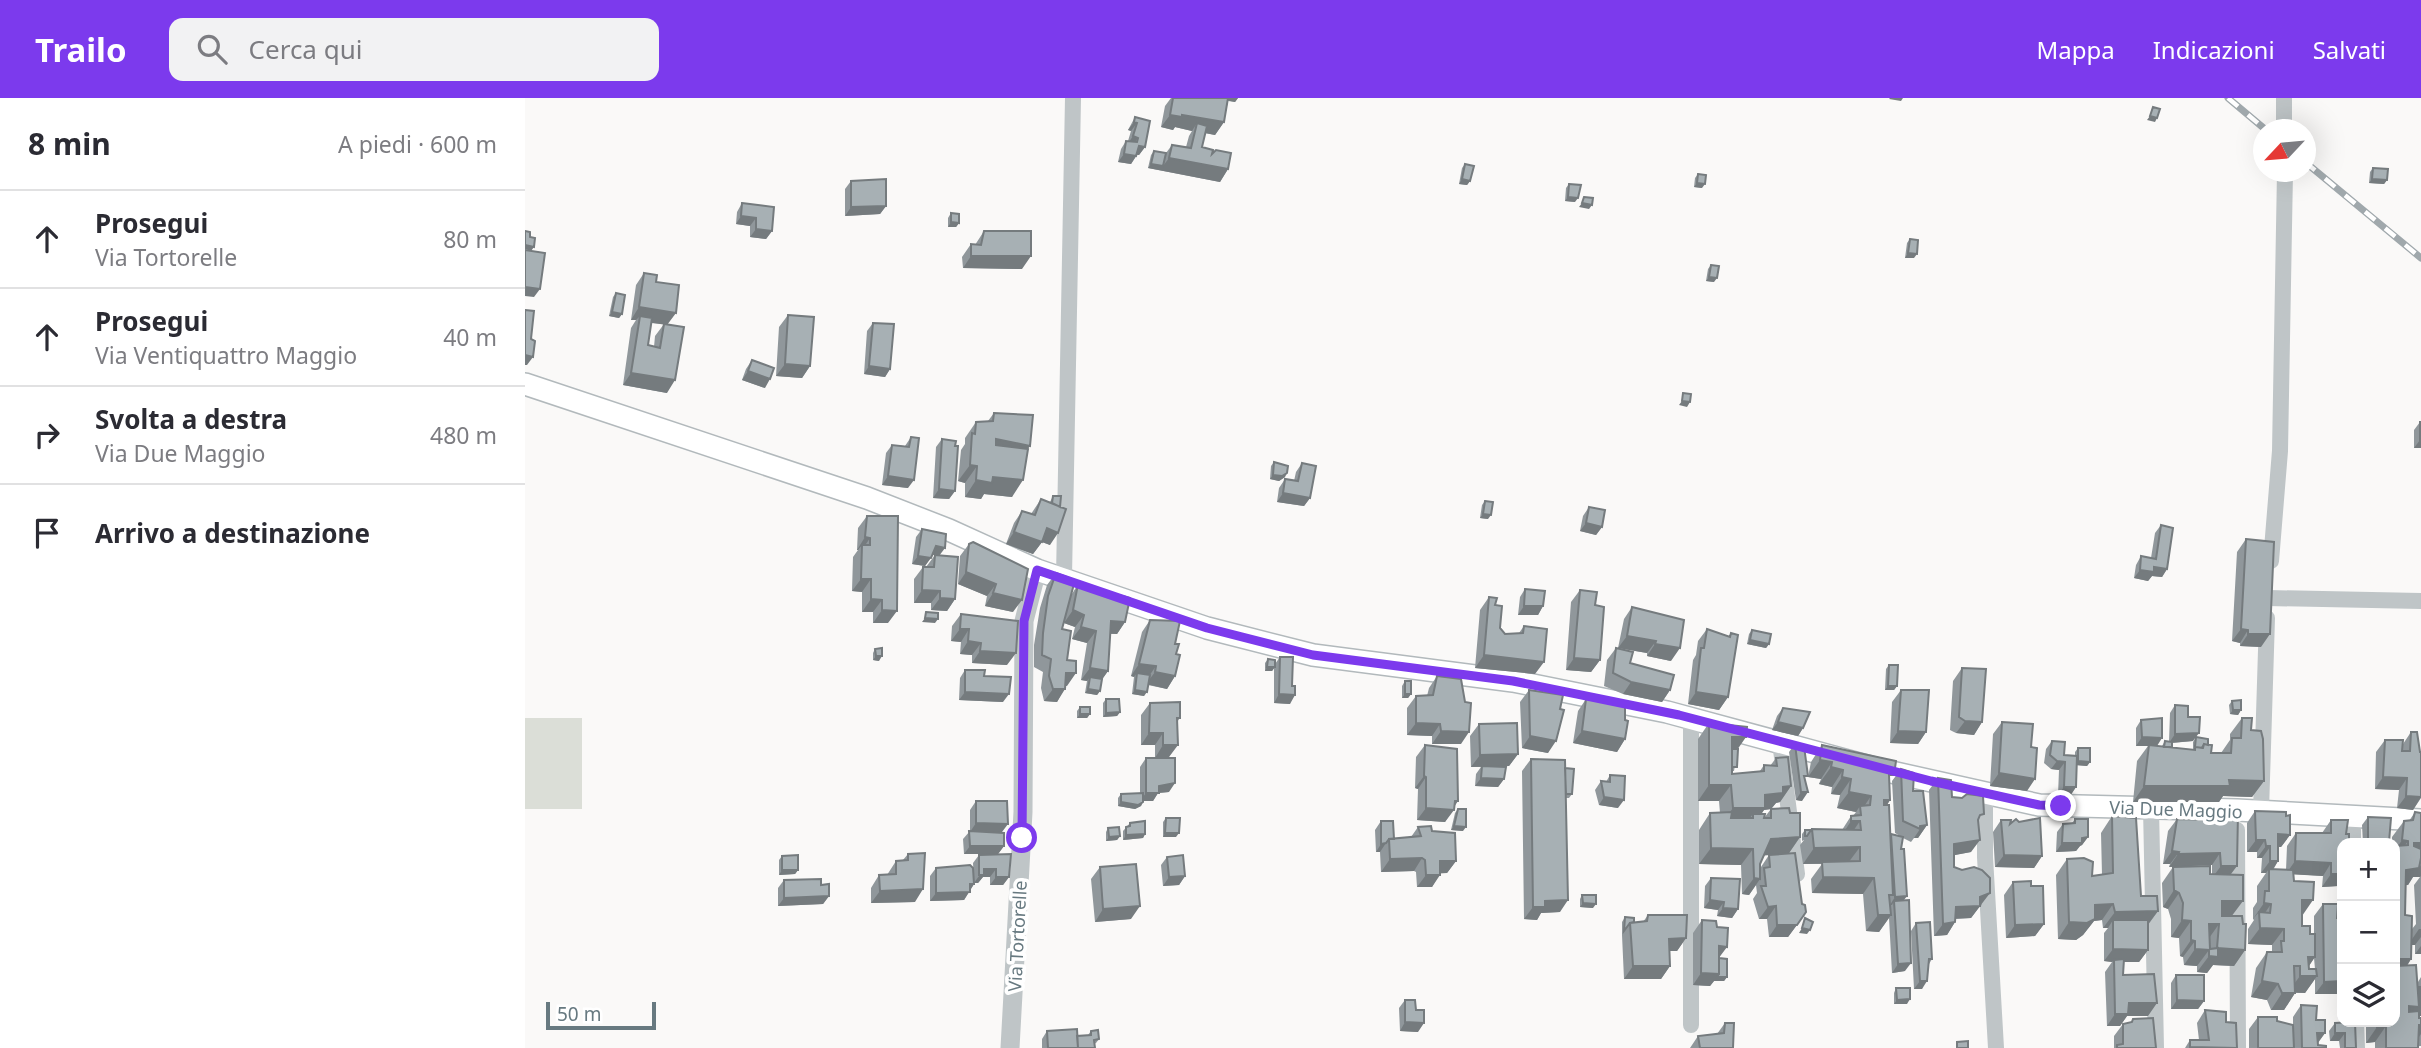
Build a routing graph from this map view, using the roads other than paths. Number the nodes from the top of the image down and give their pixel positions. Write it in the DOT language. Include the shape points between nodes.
graph roads {
  1 [pos="1073,98"];
  2 [pos="2285,182"];
  3 [pos="525,384"];
  4 [pos="1037,570"];
  5 [pos="1064,577"];
  6 [pos="2269,585"];
  7 [pos="2421,601"];
  8 [pos="1691,718"];
  9 [pos="1780,742"];
  10 [pos="1985,793"];
  11 [pos="2151,808"];
  12 [pos="2237,810"];
  13 [pos="2261,811"];
  14 [pos="2353,817"];
  15 [pos="2421,820"];
  16 [pos="2353,838"];
  17 [pos="1799,891"];
  18 [pos="1691,1025"];
  19 [pos="2357,1027"];
  20 [pos="1010,1048"];
  21 [pos="1996,1048"];
  22 [pos="2156,1048"];
  23 [pos="2238,1048"];
  24 [pos="2357,1048"];
  1 -- 5 [label="street"];
  2 -- 6 [label="street" via="2280,451"];
  3 -- 4 [label="main road, Via Due Maggio" via="867,498"];
  4 -- 5 [label="main road, Via Due Maggio"];
  4 -- 20 [label="street, Via Tortorelle" via="1024,621 1023,811"];
  5 -- 8 [label="main road, Via Due Maggio" via="1207,628 1313,655 1513,681"];
  6 -- 7 [label="street"];
  6 -- 13 [label="street"];
  8 -- 9 [label="main road, Via Due Maggio"];
  8 -- 18 [label="street"];
  9 -- 10 [label="main road, Via Due Maggio"];
  9 -- 17 [label="street"];
  10 -- 11 [label="main road, Via Due Maggio" via="2039,805"];
  10 -- 21 [label="street"];
  11 -- 12 [label="main road, Via Due Maggio"];
  11 -- 22 [label="street"];
  12 -- 13 [label="main road, Via Due Maggio"];
  12 -- 23 [label="street"];
  13 -- 14 [label="main road, Via Due Maggio"];
  14 -- 15 [label="main road, Via Due Maggio"];
  14 -- 16 [label="street"];
  19 -- 24 [label="street"];
}
